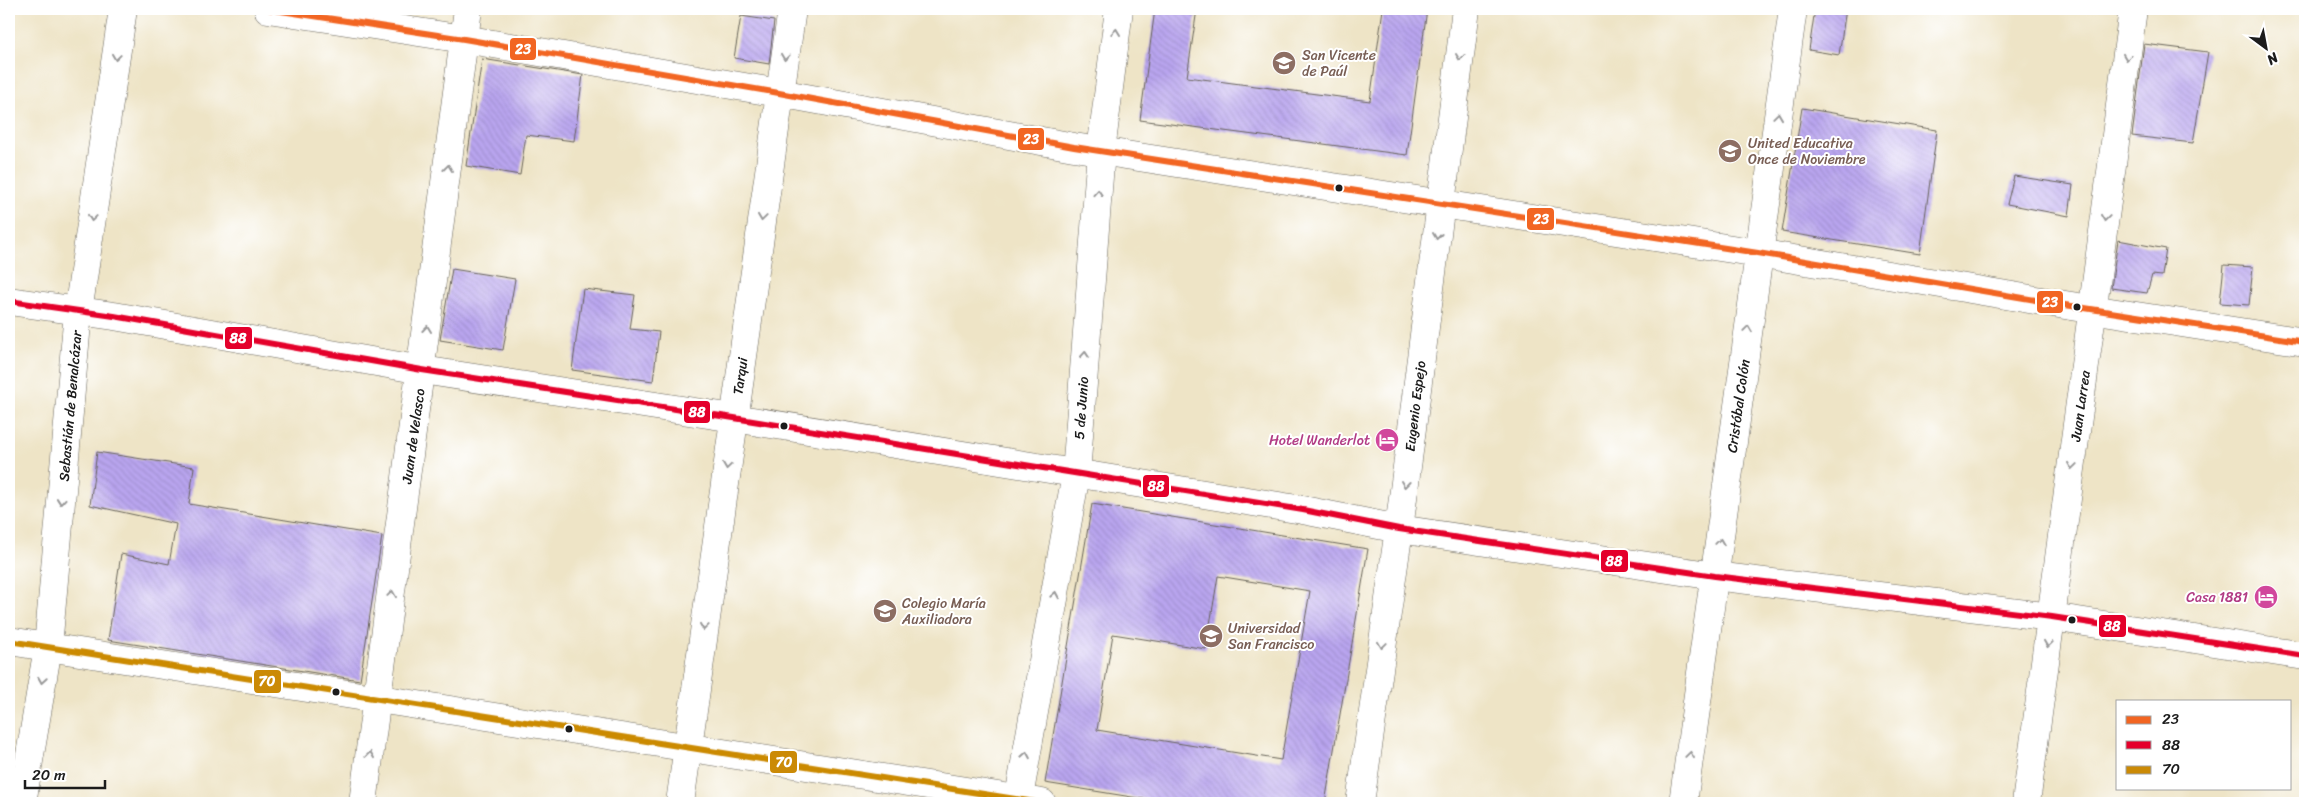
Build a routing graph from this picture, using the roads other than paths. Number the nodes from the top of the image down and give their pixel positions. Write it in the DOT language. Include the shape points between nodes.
graph roads {
  1 [pos="123,9"];
  2 [pos="268,9"];
  3 [pos="468,9"];
  4 [pos="792,9"];
  5 [pos="1119,9"];
  6 [pos="1466,9"];
  7 [pos="1793,9"];
  8 [pos="2133,9"];
  9 [pos="464,39"];
  10 [pos="779,93"];
  11 [pos="1101,151"];
  12 [pos="1441,203"];
  13 [pos="1758,253"];
  14 [pos="9,301"];
  15 [pos="2093,309"];
  16 [pos="78,312"];
  17 [pos="2305,342"];
  18 [pos="422,370"];
  19 [pos="734,418"];
  20 [pos="1076,474"];
  21 [pos="1399,529"];
  22 [pos="1715,576"];
  23 [pos="2052,617"];
  24 [pos="9,641"];
  25 [pos="48,647"];
  26 [pos="2305,656"];
  27 [pos="378,699"];
  28 [pos="687,748"];
  29 [pos="1026,802"];
  30 [pos="22,803"];
  31 [pos="363,803"];
  32 [pos="680,803"];
  33 [pos="1360,803"];
  34 [pos="1683,803"];
  35 [pos="2026,803"];
  1 -- 16 [label="street, Sebastián de Benalcázar, one-way"];
  2 -- 9 [label="street"];
  3 -- 9 [label="street, Juan de Velasco"];
  4 -- 10 [label="street, Tarqui, one-way"];
  11 -- 5 [label="street, 5 de Junio, one-way"];
  6 -- 12 [label="street, Eugenio Espejo, one-way"];
  13 -- 7 [label="street, Cristóbal Colón, one-way"];
  8 -- 15 [label="street, Juan Larrea, one-way"];
  9 -- 10 [label="street"];
  18 -- 9 [label="street, Juan de Velasco, one-way"];
  10 -- 11 [label="street"];
  10 -- 19 [label="street, Tarqui, one-way"];
  11 -- 12 [label="street"];
  20 -- 11 [label="street, 5 de Junio, one-way"];
  12 -- 13 [label="street"];
  12 -- 21 [label="street, Eugenio Espejo, one-way"];
  13 -- 15 [label="street"];
  22 -- 13 [label="street, Cristóbal Colón, one-way"];
  14 -- 16 [label="street"];
  15 -- 17 [label="street"];
  15 -- 23 [label="street, Juan Larrea, one-way"];
  16 -- 18 [label="street" via="124,317"];
  16 -- 25 [label="street, Sebastián de Benalcázar, one-way"];
  18 -- 19 [label="street"];
  27 -- 18 [label="street, Juan de Velasco, one-way"];
  19 -- 20 [label="street"];
  19 -- 28 [label="street, Tarqui, one-way"];
  20 -- 21 [label="street" via="1303,510"];
  29 -- 20 [label="street, 5 de Junio, one-way"];
  21 -- 22 [label="street"];
  21 -- 33 [label="street, Eugenio Espejo, one-way"];
  22 -- 23 [label="street"];
  34 -- 22 [label="street, Cristóbal Colón, one-way"];
  23 -- 26 [label="street"];
  23 -- 35 [label="street, Juan Larrea, one-way"];
  24 -- 25 [label="street"];
  25 -- 27 [label="street"];
  25 -- 30 [label="street, Sebastián de Benalcázar, one-way"];
  27 -- 28 [label="street"];
  31 -- 27 [label="street, Juan de Velasco, one-way"];
  28 -- 29 [label="street"];
  28 -- 32 [label="street, Tarqui"];
}
